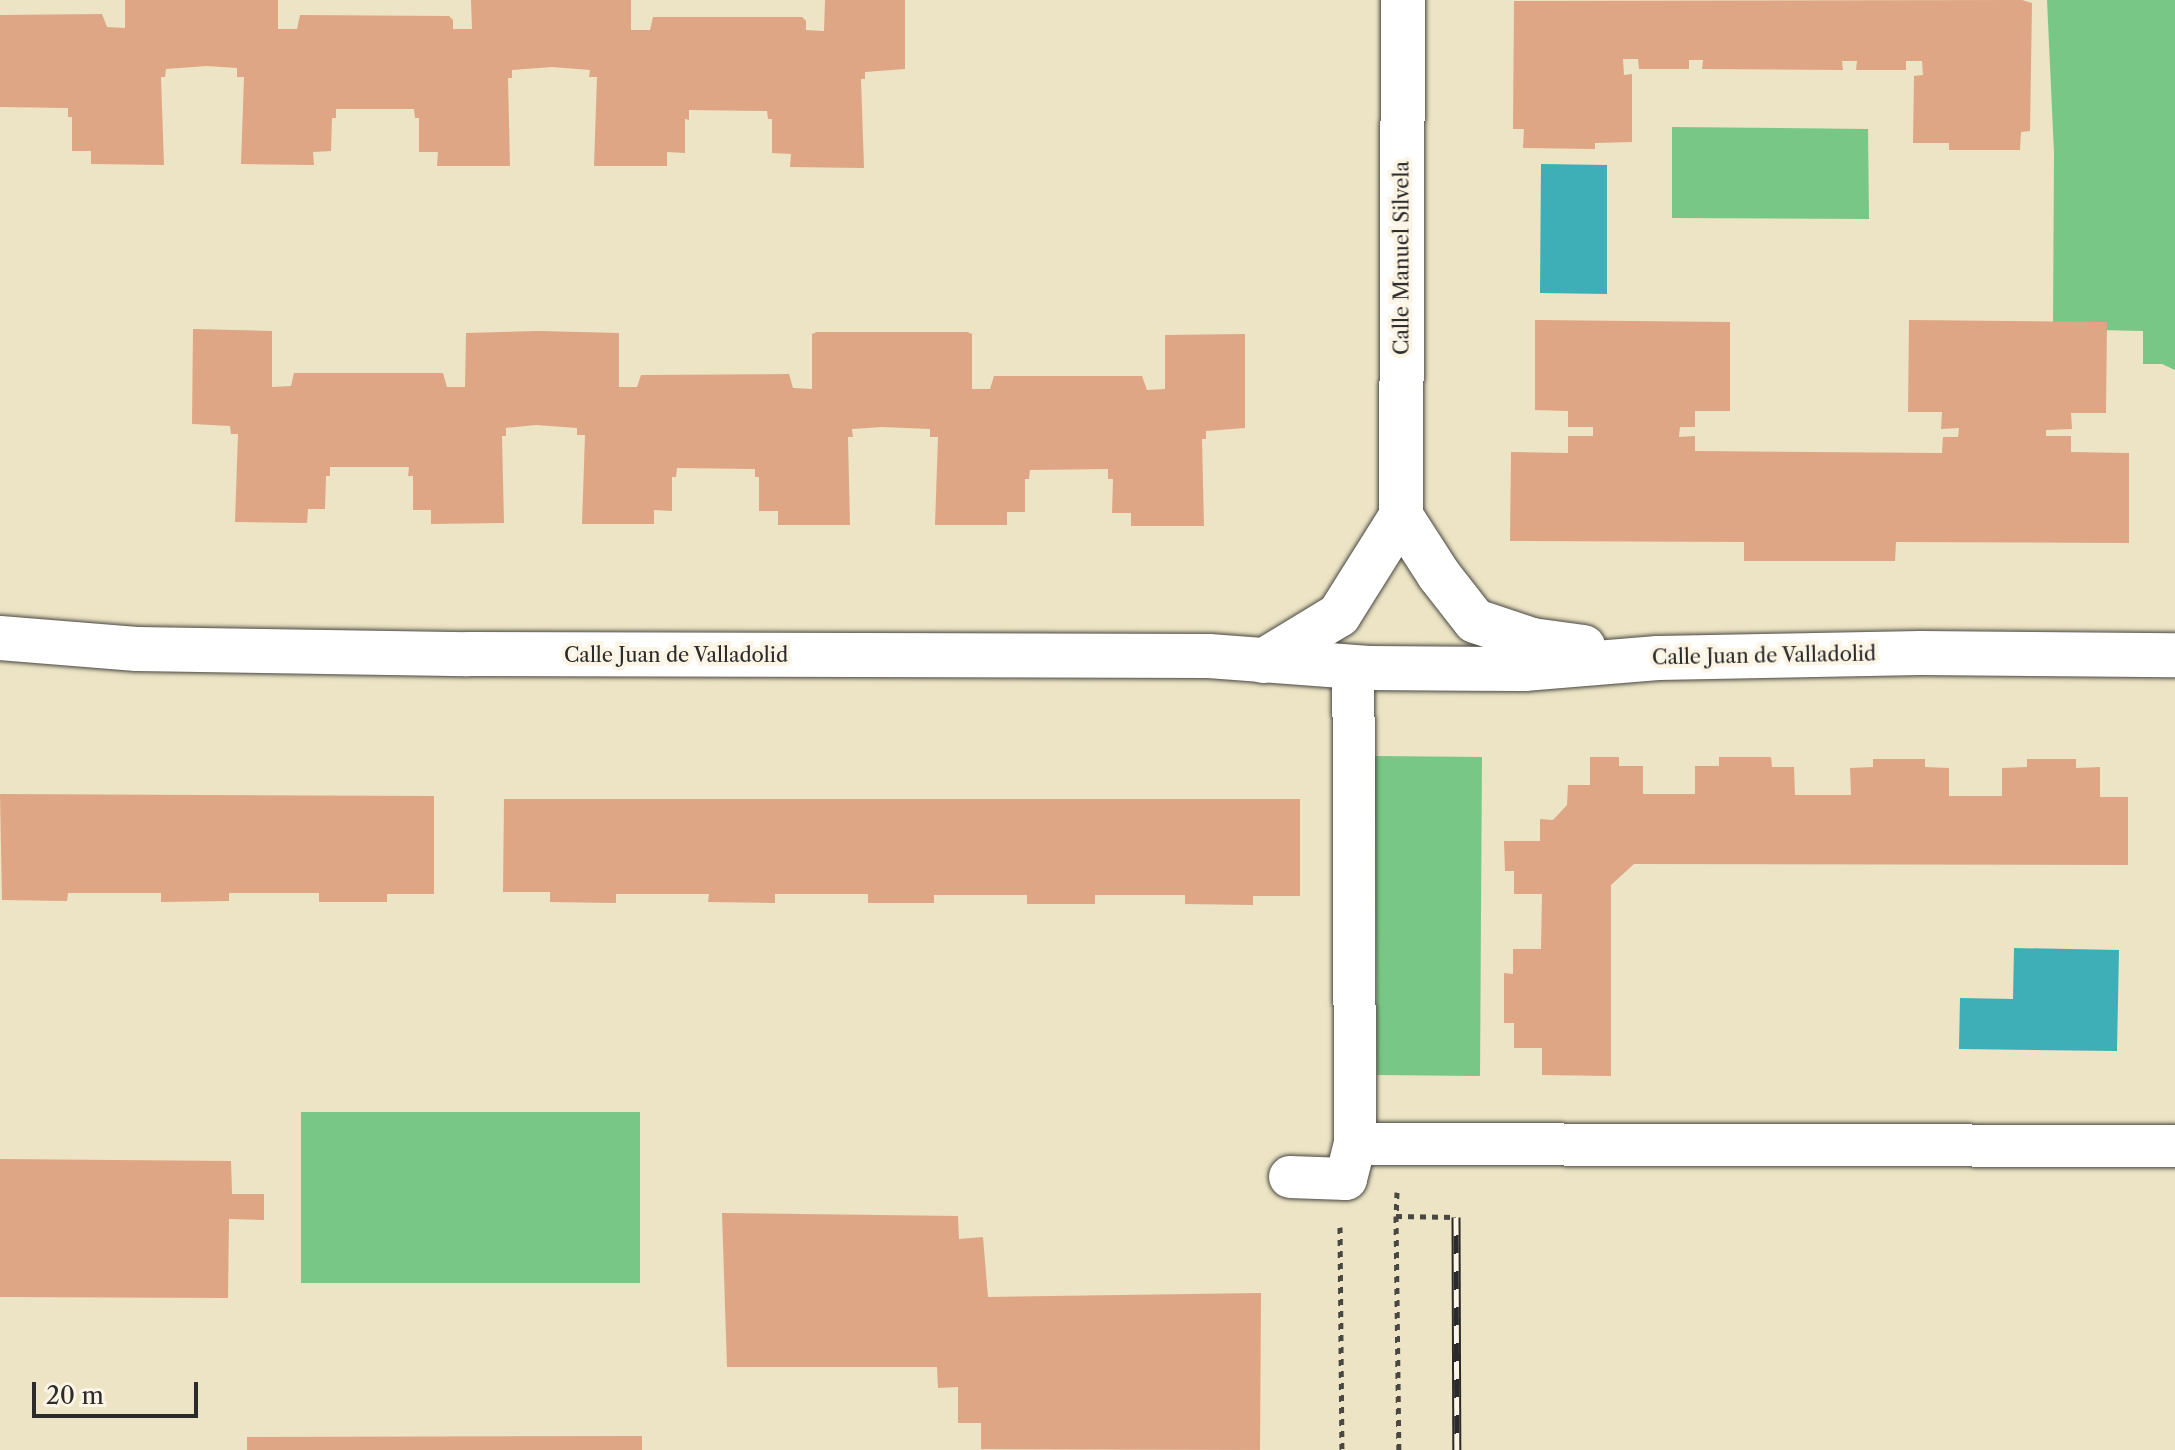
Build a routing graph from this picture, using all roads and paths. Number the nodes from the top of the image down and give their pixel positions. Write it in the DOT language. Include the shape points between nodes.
graph roads {
  1 [pos="1403,0"];
  2 [pos="1401,516"];
  3 [pos="0,638"];
  4 [pos="2175,655"];
  5 [pos="1658,658"];
  6 [pos="1263,661"];
  7 [pos="1353,667"];
  8 [pos="2175,1146"];
  9 [pos="1347,1161"];
  10 [pos="1290,1177"];
  11 [pos="1396,1216"];
  12 [pos="1342,1450"];
  13 [pos="1399,1450"];
  1 -- 2 [label="street, Calle Manuel Silvela"];
  2 -- 5 [label="street" via="1475,621 1532,640"];
  2 -- 6 [label="street" via="1339,615"];
  3 -- 6 [label="street, Calle Juan de Valladolid" via="137,649 1209,656"];
  4 -- 5 [label="street, Calle Juan de Valladolid"];
  5 -- 7 [label="street, Calle Juan de Valladolid" via="1524,669"];
  6 -- 7 [label="street, Calle Juan de Valladolid"];
  7 -- 9 [label="street"];
  8 -- 9 [label="street"];
  9 -- 10 [label="street"];
  9 -- 12 [label="path"];
  11 -- 13 [label="path"];
}
